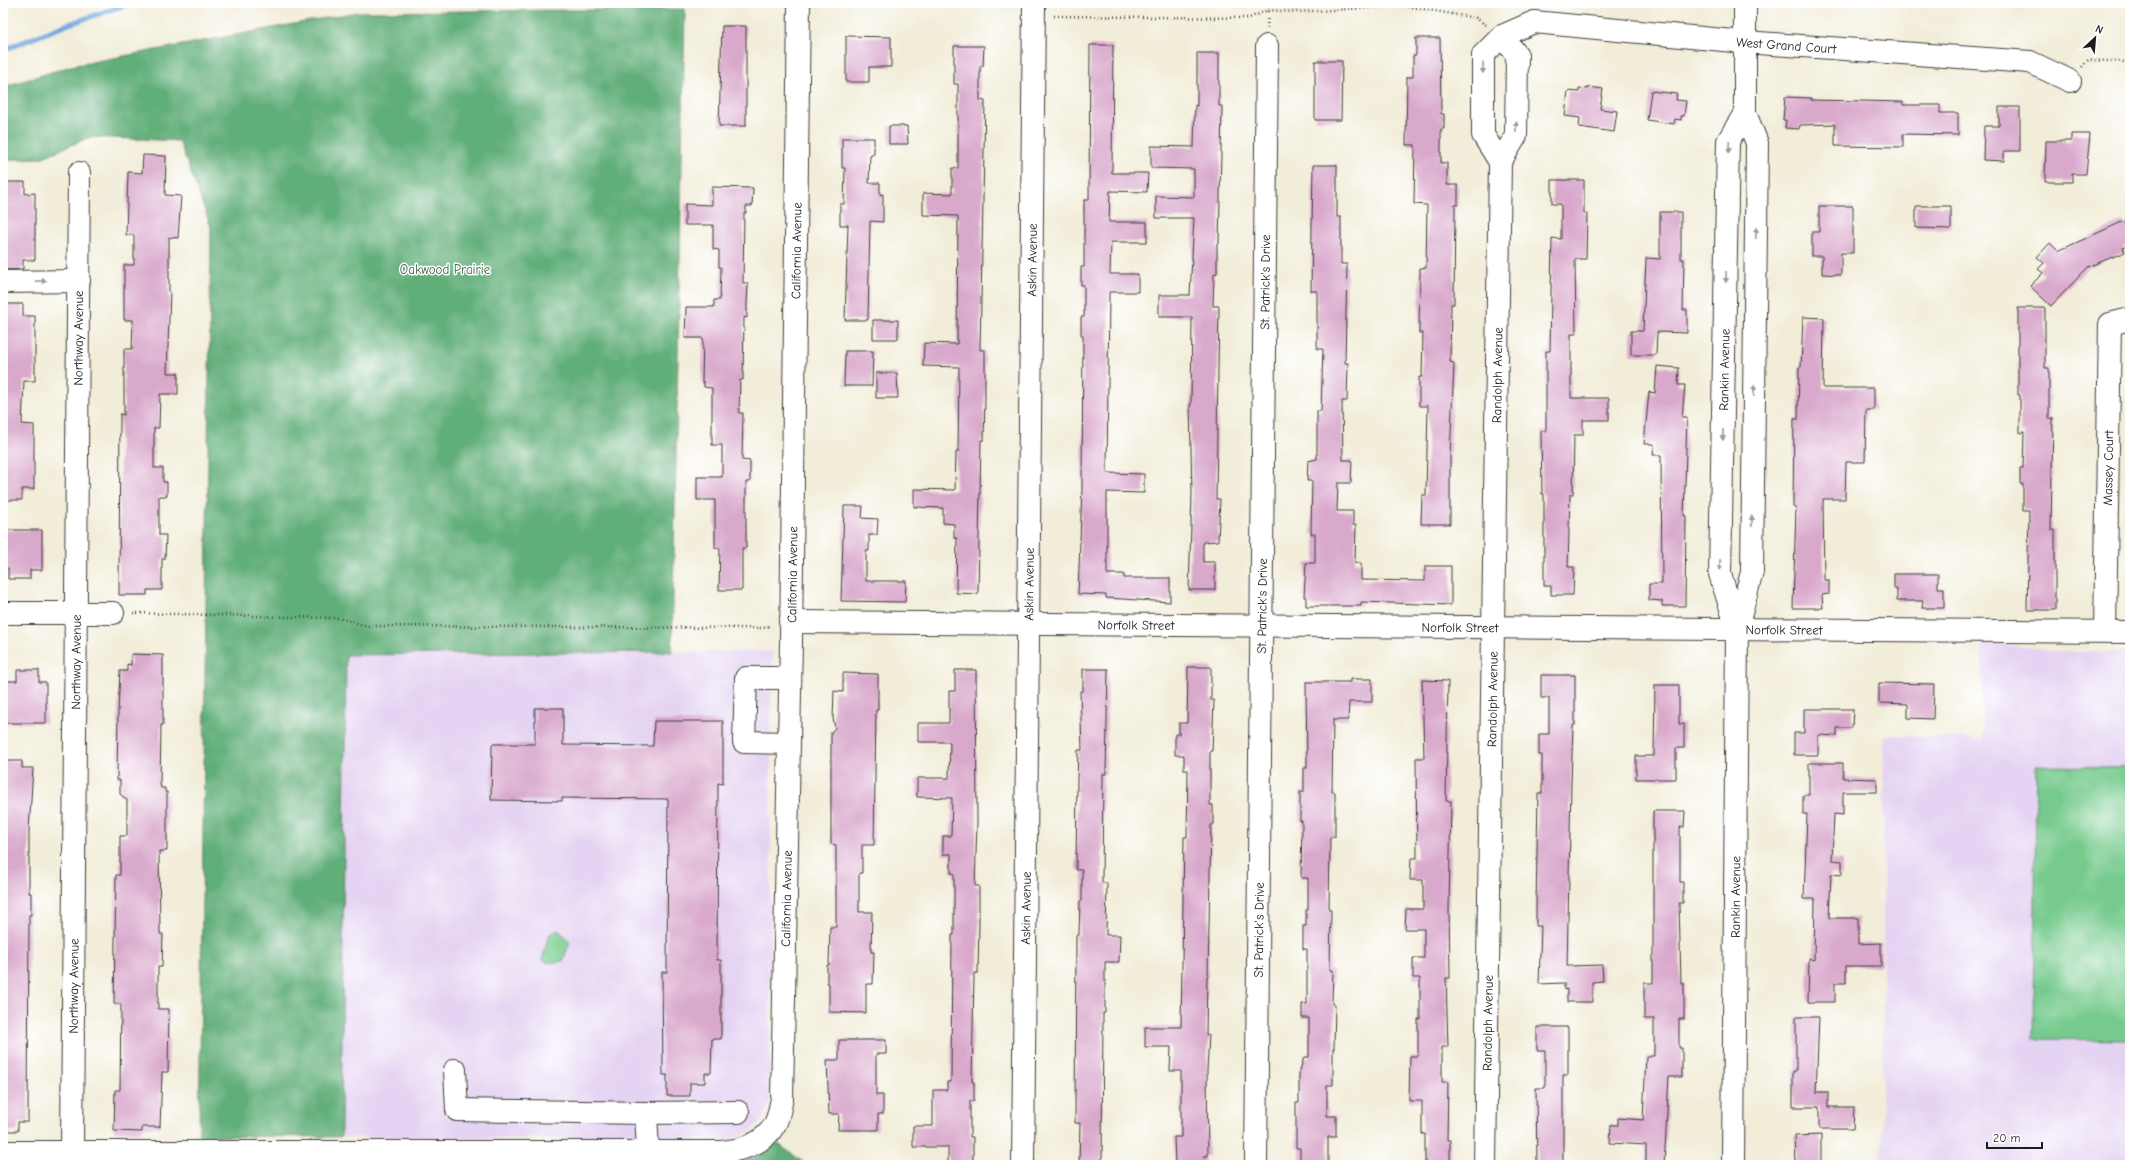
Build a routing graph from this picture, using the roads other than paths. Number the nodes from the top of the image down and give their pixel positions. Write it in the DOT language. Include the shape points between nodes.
graph roads {
  1 [pos="798,3"];
  2 [pos="1034,3"];
  3 [pos="1745,23"];
  4 [pos="1493,30"];
  5 [pos="1267,46"];
  6 [pos="2070,81"];
  7 [pos="1745,112"];
  8 [pos="1500,162"];
  9 [pos="80,173"];
  10 [pos="79,281"];
  11 [pos="3,282"];
  12 [pos="2130,319"];
  13 [pos="3,613"];
  14 [pos="76,613"];
  15 [pos="112,613"];
  16 [pos="790,622"];
  17 [pos="1028,624"];
  18 [pos="1261,625"];
  19 [pos="1494,626"];
  20 [pos="1737,628"];
  21 [pos="2106,631"];
  22 [pos="2130,632"];
  23 [pos="790,678"];
  24 [pos="789,743"];
  25 [pos="455,1070"];
  26 [pos="738,1112"];
  27 [pos="646,1113"];
  28 [pos="72,1151"];
  29 [pos="3,1152"];
  30 [pos="648,1152"];
  31 [pos="162,1158"];
  32 [pos="442,1158"];
  33 [pos="492,1158"];
  34 [pos="1023,1165"];
  35 [pos="1256,1165"];
  36 [pos="1485,1165"];
  37 [pos="1733,1165"];
  1 -- 16 [label="street, California Avenue"];
  2 -- 17 [label="street, Askin Avenue"];
  3 -- 4 [label="street, West Grand Court" via="1534,22"];
  3 -- 6 [label="street, West Grand Court" via="2030,62"];
  3 -- 7 [label="street, Rankin Avenue"];
  4 -- 8 [label="street, one-way" via="1484,55 1483,135"];
  8 -- 4 [label="street, one-way" via="1516,136 1517,55"];
  5 -- 18 [label="street, St. Patrick's Drive"];
  20 -- 7 [label="street, Rankin Avenue, one-way" via="1752,572 1757,143"];
  7 -- 20 [label="street, Rankin Avenue, one-way" via="1728,141 1720,574"];
  8 -- 19 [label="street, Randolph Avenue"];
  9 -- 10 [label="street, Northway Avenue"];
  11 -- 10 [label="street, one-way"];
  10 -- 14 [label="street, Northway Avenue"];
  12 -- 21 [label="street, Massey Court" via="2110,324"];
  13 -- 14 [label="street"];
  14 -- 15 [label="street"];
  14 -- 28 [label="street, Northway Avenue"];
  16 -- 17 [label="street, Norfolk Street"];
  16 -- 23 [label="street, California Avenue"];
  17 -- 18 [label="street, Norfolk Street"];
  17 -- 34 [label="street, Askin Avenue"];
  18 -- 19 [label="street, Norfolk Street"];
  18 -- 35 [label="street, St. Patrick's Drive"];
  19 -- 20 [label="street, Norfolk Street"];
  19 -- 36 [label="street, Randolph Avenue"];
  20 -- 21 [label="street, Norfolk Street"];
  20 -- 37 [label="street, Rankin Avenue"];
  21 -- 22 [label="street, Norfolk Street"];
  23 -- 24 [label="street, California Avenue"];
  23 -- 24 [label="street" via="746,678 744,742"];
  24 -- 30 [label="street, California Avenue" via="782,1099 776,1123 761,1141 742,1150"];
  25 -- 27 [label="street" via="457,1110"];
  26 -- 27 [label="street"];
  27 -- 30 [label="street"];
  28 -- 29 [label="street"];
  28 -- 31 [label="street"];
  30 -- 33 [label="street"];
  31 -- 32 [label="street"];
  32 -- 33 [label="street"];
}
